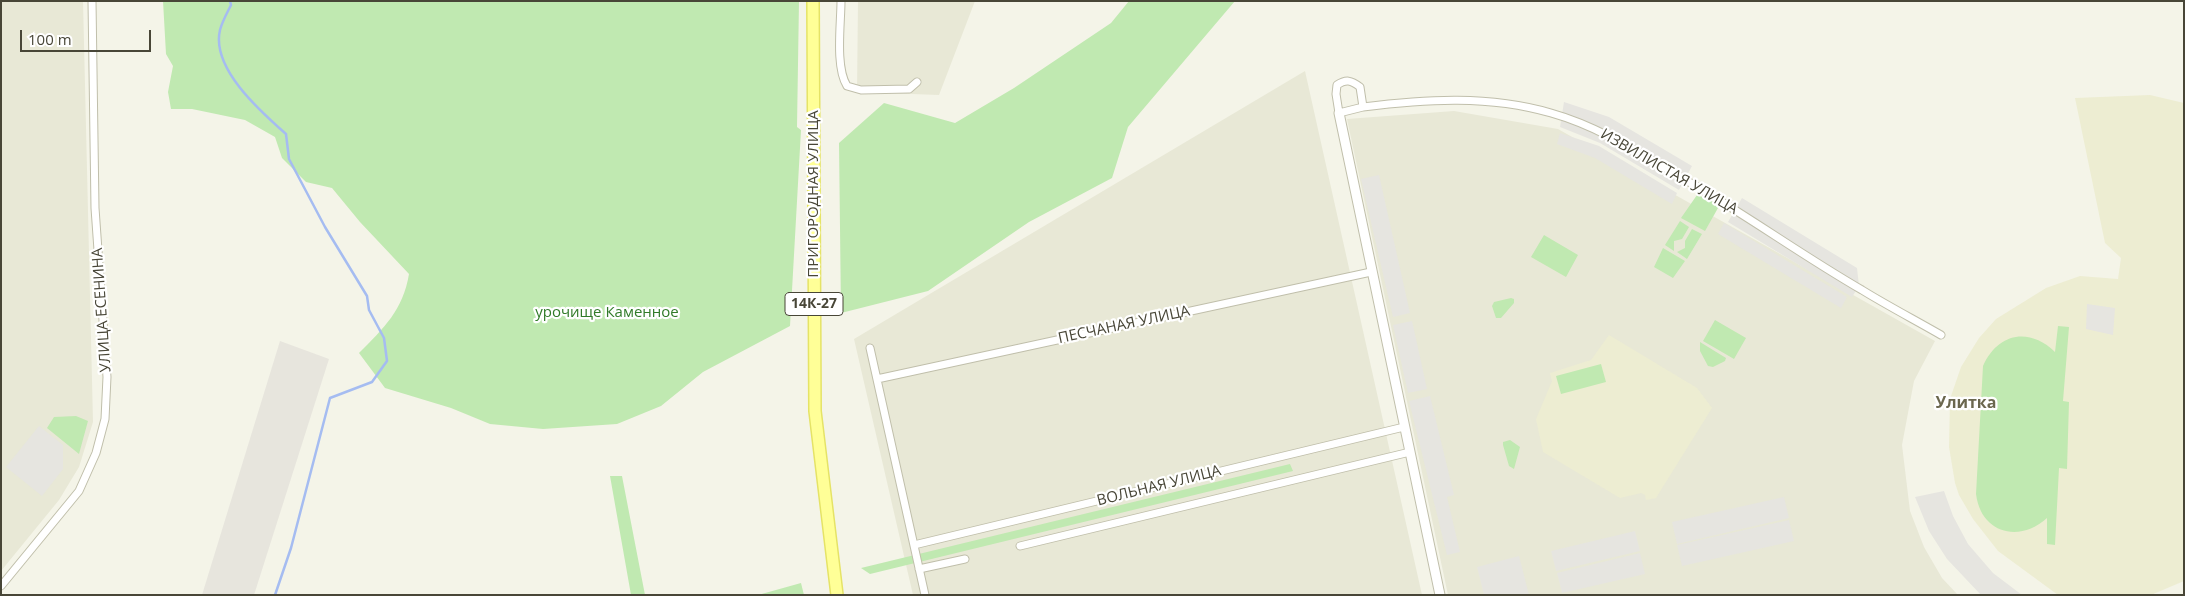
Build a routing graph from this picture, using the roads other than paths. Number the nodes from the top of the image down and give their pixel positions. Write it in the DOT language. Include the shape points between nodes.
graph roads {
  1 [pos="92,1"];
  2 [pos="813,1"];
  3 [pos="841,1"];
  4 [pos="918,82"];
  5 [pos="1363,107"];
  6 [pos="1339,113"];
  7 [pos="1371,272"];
  8 [pos="1941,335"];
  9 [pos="870,348"];
  10 [pos="877,379"];
  11 [pos="1404,427"];
  12 [pos="1410,452"];
  13 [pos="914,545"];
  14 [pos="1020,546"];
  15 [pos="965,559"];
  16 [pos="919,569"];
  17 [pos="1,586"];
  18 [pos="837,595"];
  19 [pos="925,595"];
  20 [pos="1440,595"];
  1 -- 17 [label="street, УЛИЦА ЕСЕНИНА" via="95,208 107,377 105,419 96,453 79,491"];
  2 -- 18 [label="main road, ПРИГОРОДНАЯ УЛИЦА / 14К-27" via="815,411"];
  3 -- 4 [label="street" via="841,65 842,78 847,86 861,90 909,89"];
  5 -- 6 [label="street, ИЗВИЛИСТАЯ УЛИЦА"];
  5 -- 6 [label="street" via="1360,86 1344,81 1337,85"];
  5 -- 8 [label="street, ИЗВИЛИСТАЯ УЛИЦА" via="1420,100 1515,105 1551,113 1605,133"];
  6 -- 7 [label="street"];
  7 -- 10 [label="street, ПЕСЧАНАЯ УЛИЦА"];
  7 -- 11 [label="street"];
  9 -- 10 [label="street"];
  10 -- 13 [label="street"];
  11 -- 12 [label="street"];
  11 -- 13 [label="street, ВОЛЬНАЯ УЛИЦА"];
  12 -- 14 [label="street, ВОЛЬНАЯ УЛИЦА"];
  12 -- 20 [label="street"];
  13 -- 16 [label="street"];
  15 -- 16 [label="street"];
  16 -- 19 [label="street"];
}
